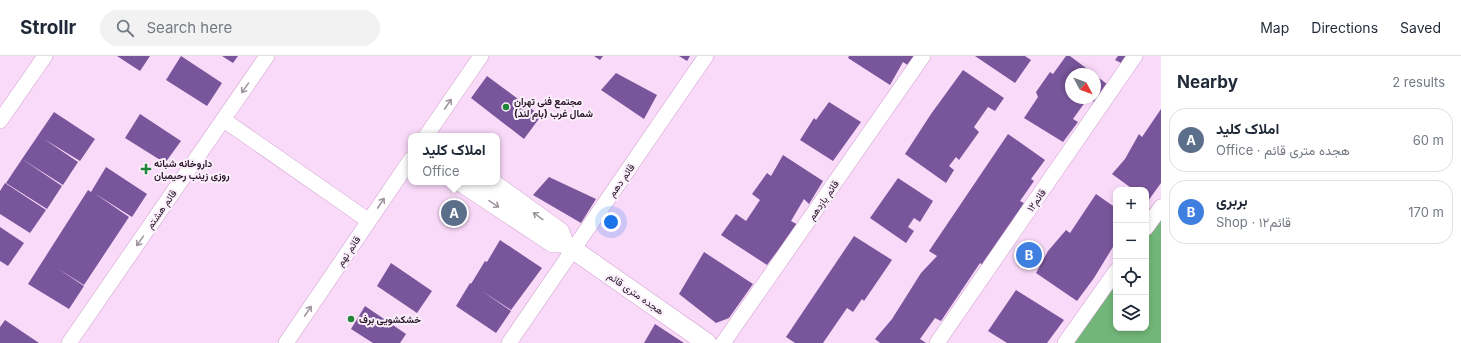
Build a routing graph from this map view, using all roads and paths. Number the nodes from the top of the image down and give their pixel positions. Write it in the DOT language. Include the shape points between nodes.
graph roads {
  1 [pos="45,56"];
  2 [pos="267,56"];
  3 [pos="481,56"];
  4 [pos="706,56"];
  5 [pos="923,56"];
  6 [pos="1135,56"];
  7 [pos="224,120"];
  8 [pos="0,121"];
  9 [pos="429,133"];
  10 [pos="408,163"];
  11 [pos="466,185"];
  12 [pos="495,185"];
  13 [pos="1161,207"];
  14 [pos="369,221"];
  15 [pos="1149,224"];
  16 [pos="569,246"];
  17 [pos="1113,275"];
  18 [pos="69,343"];
  19 [pos="286,343"];
  20 [pos="509,343"];
  21 [pos="707,343"];
  22 [pos="723,343"];
  23 [pos="937,343"];
  24 [pos="1065,343"];
  1 -- 8 [label="street"];
  2 -- 7 [label="street, قائم هشتم, one-way"];
  9 -- 3 [label="street, one-way"];
  4 -- 16 [label="street, قائم دهم"];
  5 -- 22 [label="street, قائم یازدهم"];
  6 -- 23 [label="street, قائم۱۲"];
  7 -- 14 [label="street"];
  7 -- 18 [label="street, قائم هشتم, one-way"];
  14 -- 10 [label="street, قائم نهم, one-way"];
  11 -- 16 [label="street, هجده متری قائم, one-way" via="553,243"];
  16 -- 12 [label="street, هجده متری قائم, one-way" via="560,232"];
  13 -- 15 [label="street"];
  19 -- 14 [label="street, قائم نهم, one-way"];
  16 -- 20 [label="street, قائم دهم"];
  16 -- 21 [label="street, هجده متری قائم"];
  17 -- 24 [label="street"];
}
